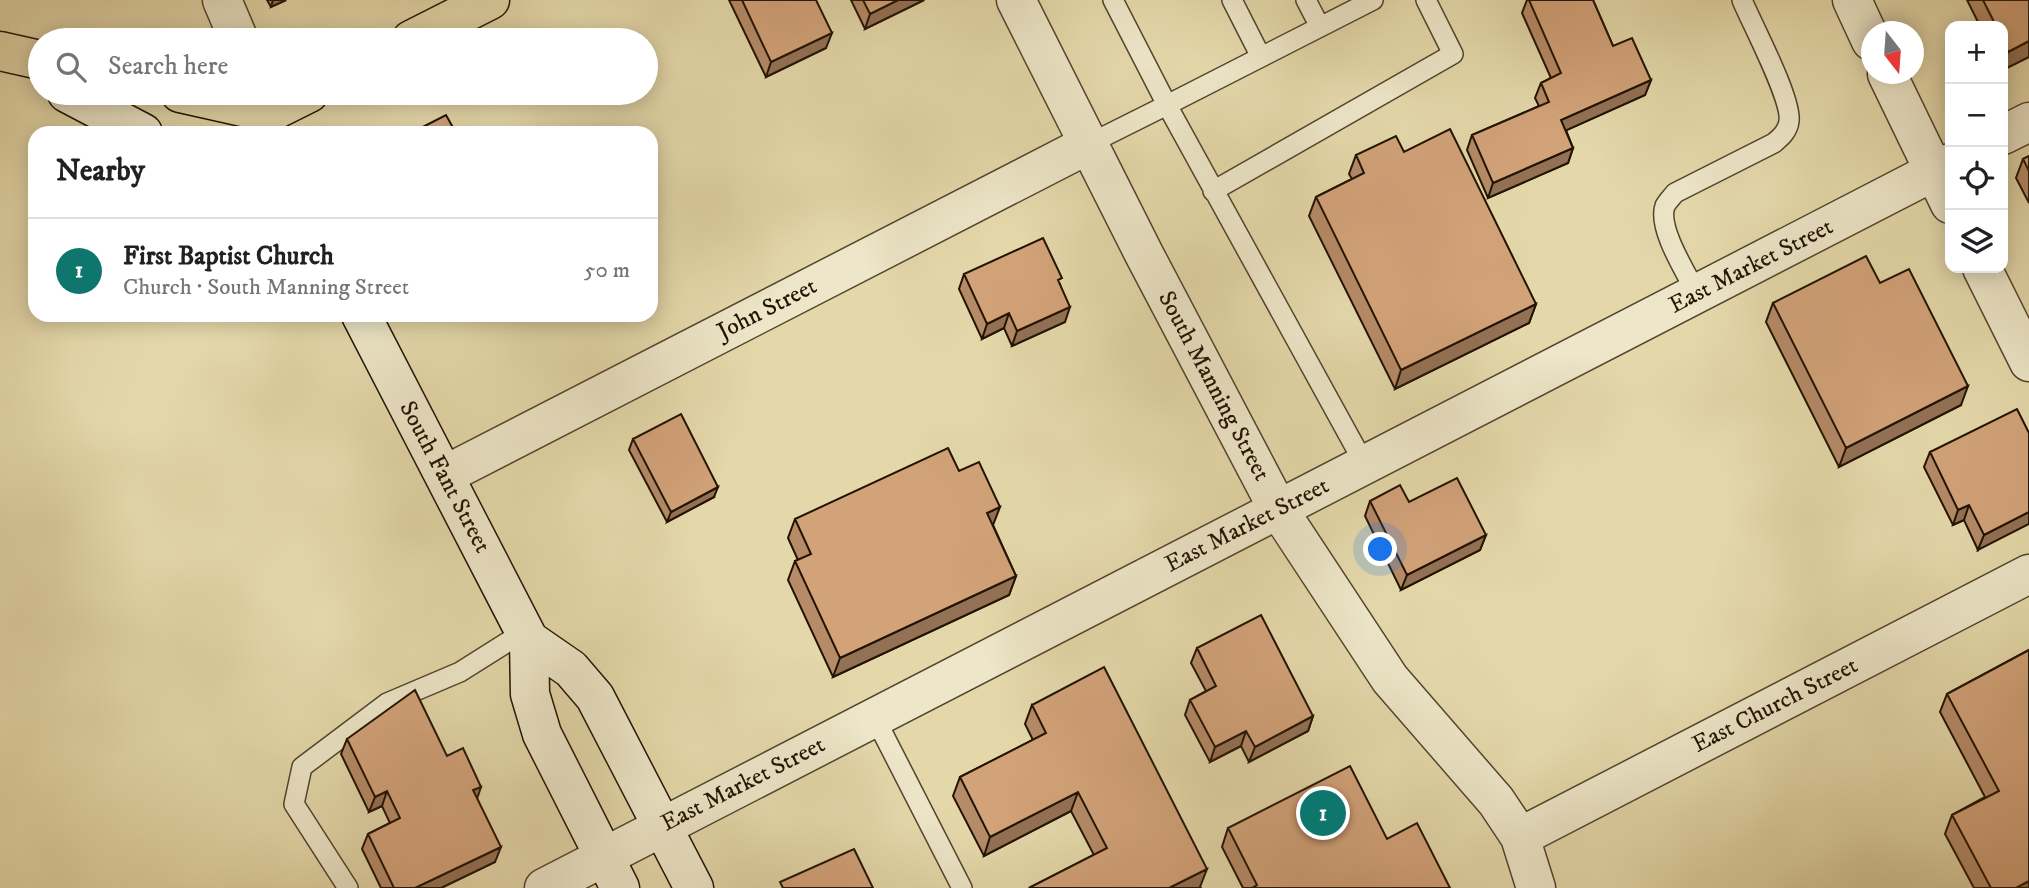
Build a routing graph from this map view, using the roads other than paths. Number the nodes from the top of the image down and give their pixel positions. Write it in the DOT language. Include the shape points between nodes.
graph roads {
  1 [pos="222,0"];
  2 [pos="490,0"];
  3 [pos="1016,0"];
  4 [pos="1113,0"];
  5 [pos="1232,0"];
  6 [pos="1306,0"];
  7 [pos="1373,0"];
  8 [pos="1426,0"];
  9 [pos="1742,0"];
  10 [pos="1852,0"];
  11 [pos="1862,21"];
  12 [pos="1320,27"];
  13 [pos="234,28"];
  14 [pos="435,28"];
  15 [pos="0,51"];
  16 [pos="0,57"];
  17 [pos="28,57"];
  18 [pos="1261,57"];
  19 [pos="28,72"];
  20 [pos="1893,84"];
  21 [pos="90,105"];
  22 [pos="233,105"];
  23 [pos="285,105"];
  24 [pos="1167,105"];
  25 [pos="269,113"];
  26 [pos="2029,122"];
  27 [pos="130,126"];
  28 [pos="2008,132"];
  29 [pos="1089,144"];
  30 [pos="1945,179"];
  31 [pos="1213,191"];
  32 [pos="1984,273"];
  33 [pos="1698,294"];
  34 [pos="352,322"];
  35 [pos="363,322"];
  36 [pos="382,360"];
  37 [pos="2029,362"];
  38 [pos="1365,465"];
  39 [pos="445,475"];
  40 [pos="1278,509"];
  41 [pos="2029,574"];
  42 [pos="527,635"];
  43 [pos="874,716"];
  44 [pos="662,826"];
  45 [pos="1520,836"];
  46 [pos="612,872"];
  47 [pos="348,888"];
  48 [pos="544,888"];
  49 [pos="694,888"];
  50 [pos="962,888"];
  51 [pos="1536,888"];
  1 -- 13 [label="street"];
  2 -- 14 [label="main road"];
  3 -- 29 [label="street, South Manning Street"];
  4 -- 24 [label="lane"];
  5 -- 18 [label="lane"];
  6 -- 12 [label="lane"];
  7 -- 12 [label="lane"];
  8 -- 31 [label="lane" via="1453,54"];
  9 -- 33 [label="lane" via="1785,97 1789,123 1774,144 1675,193 1665,205 1668,235"];
  10 -- 11 [label="street"];
  12 -- 18 [label="lane"];
  15 -- 17 [label="main road"];
  16 -- 19 [label="street"];
  18 -- 24 [label="lane"];
  20 -- 30 [label="street"];
  21 -- 27 [label="street"];
  22 -- 25 [label="main road"];
  23 -- 25 [label="main road"];
  24 -- 29 [label="lane"];
  24 -- 31 [label="lane"];
  26 -- 28 [label="street"];
  29 -- 39 [label="street, John Street"];
  29 -- 40 [label="street, South Manning Street"];
  30 -- 33 [label="street, East Market Street"];
  31 -- 38 [label="lane"];
  32 -- 37 [label="street"];
  33 -- 38 [label="street, East Market Street"];
  34 -- 36 [label="street"];
  35 -- 36 [label="street, South Fant Street"];
  36 -- 39 [label="street, South Fant Street"];
  38 -- 40 [label="street, East Market Street"];
  39 -- 42 [label="street, South Fant Street"];
  40 -- 43 [label="street, East Market Street"];
  40 -- 45 [label="street, South Manning Street" via="1390,680 1496,800"];
  41 -- 45 [label="street, East Church Street"];
  42 -- 44 [label="street, South Fant Street" via="571,668 595,697"];
  42 -- 46 [label="street, South Fant Street" via="530,694 542,734"];
  42 -- 47 [label="lane" via="460,672 387,703 302,766 295,804"];
  43 -- 44 [label="street, East Market Street"];
  43 -- 50 [label="lane"];
  44 -- 46 [label="street, East Market Street"];
  44 -- 49 [label="street, South Fant Street"];
  45 -- 51 [label="street, South Manning Street"];
  46 -- 48 [label="street, East Market Street"];
}
